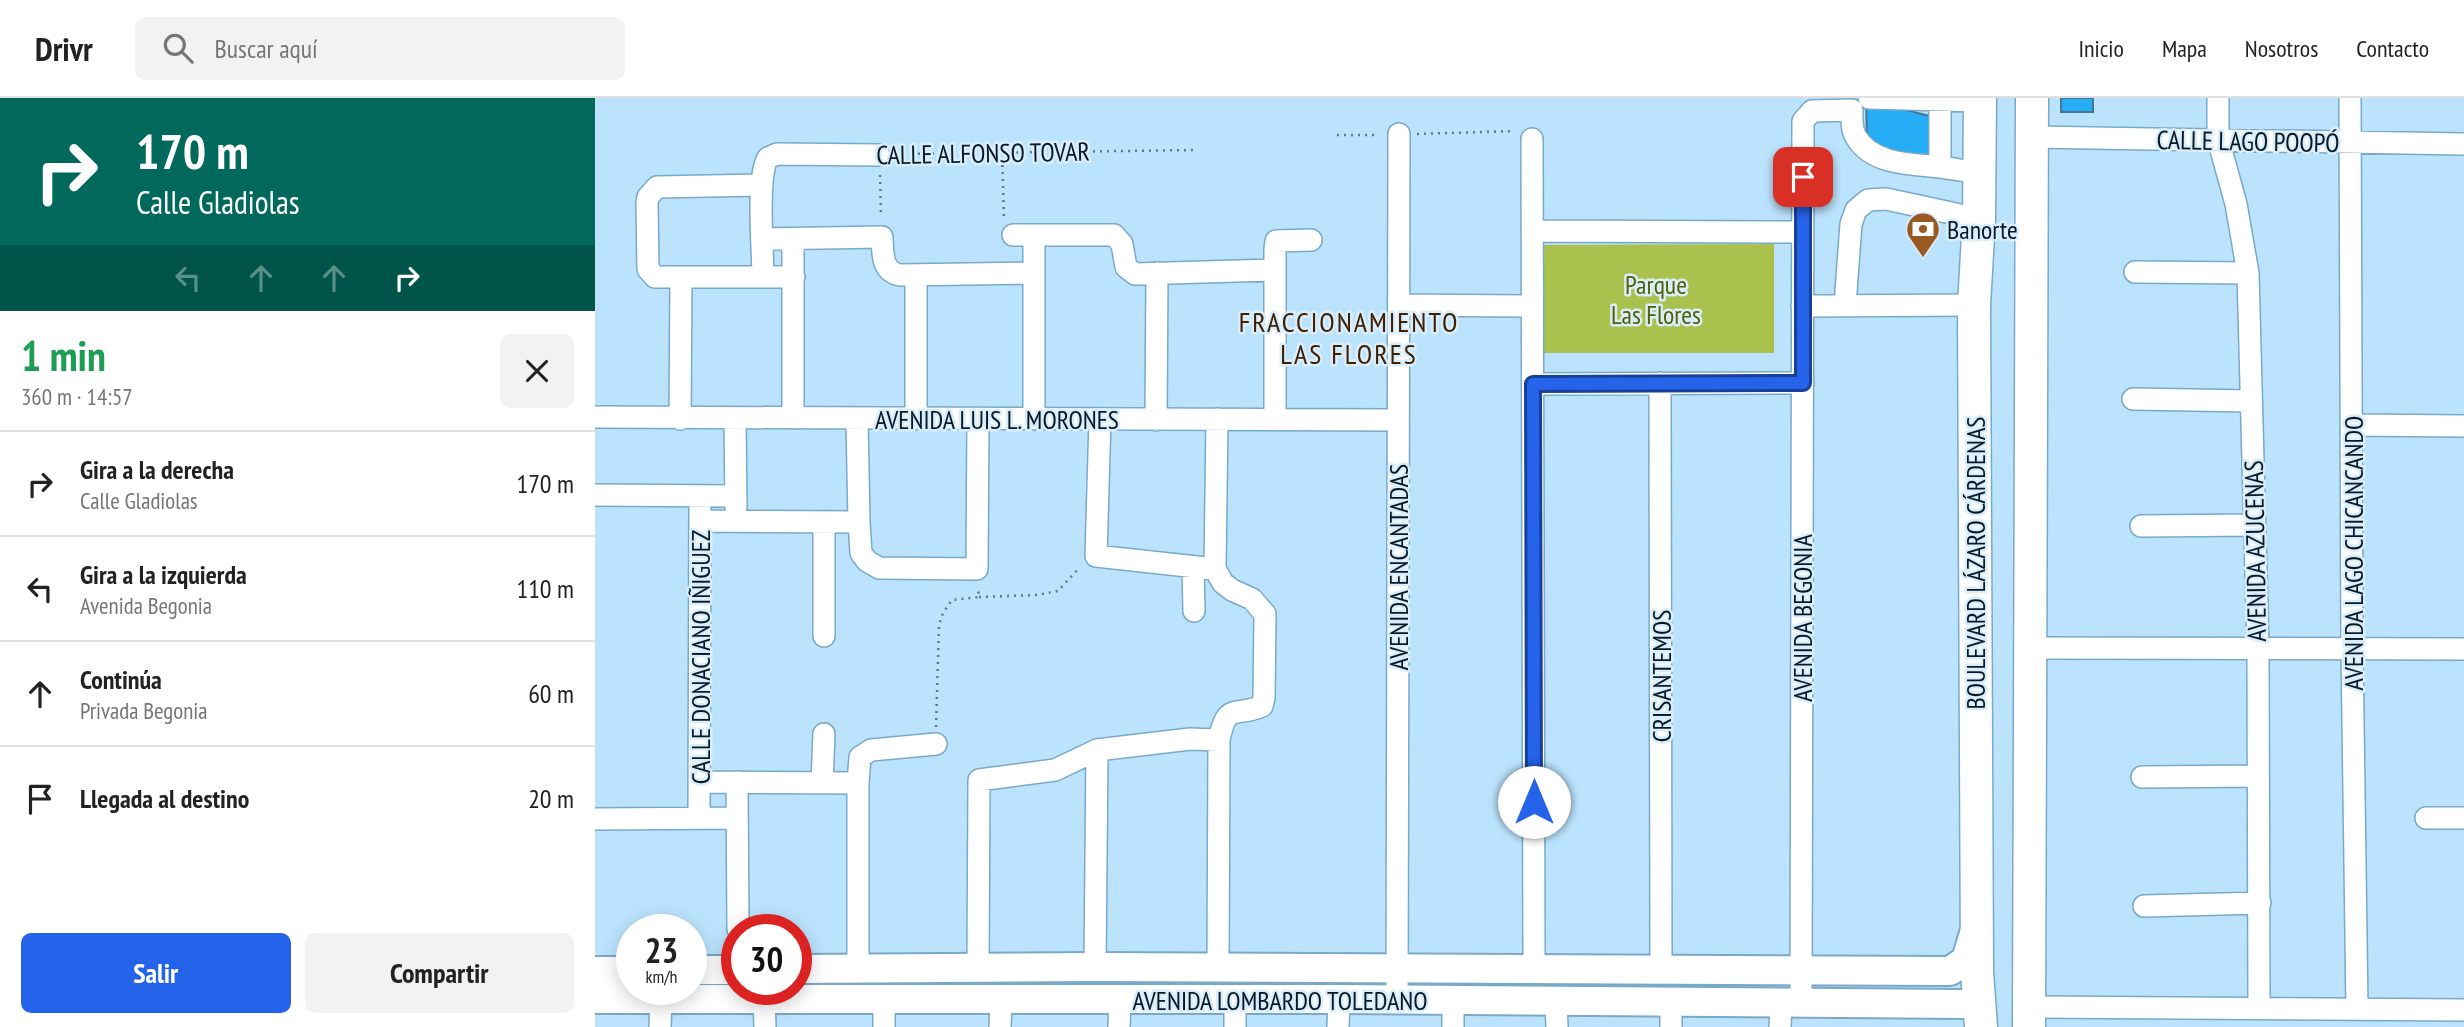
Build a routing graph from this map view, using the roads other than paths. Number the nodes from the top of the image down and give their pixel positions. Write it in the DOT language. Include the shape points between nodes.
graph roads {
  1 [pos="2032,98"];
  2 [pos="2218,98"];
  3 [pos="2350,98"];
  4 [pos="1980,99"];
  5 [pos="1940,100"];
  6 [pos="1860,102"];
  7 [pos="1399,134"];
  8 [pos="2032,138"];
  9 [pos="1532,139"];
  10 [pos="2218,139"];
  11 [pos="2350,142"];
  12 [pos="2464,144"];
  13 [pos="879,155"];
  14 [pos="1940,167"];
  15 [pos="1979,173"];
  16 [pos="761,185"];
  17 [pos="1978,225"];
  18 [pos="1532,231"];
  19 [pos="1802,232"];
  20 [pos="2032,232"];
  21 [pos="763,239"];
  22 [pos="793,239"];
  23 [pos="1311,240"];
  24 [pos="1273,270"];
  25 [pos="2135,272"];
  26 [pos="1033,273"];
  27 [pos="1157,273"];
  28 [pos="2248,273"];
  29 [pos="916,276"];
  30 [pos="763,277"];
  31 [pos="794,277"];
  32 [pos="681,278"];
  33 [pos="1399,305"];
  34 [pos="1845,305"];
  35 [pos="1974,305"];
  36 [pos="1532,306"];
  37 [pos="1802,306"];
  38 [pos="1660,383"];
  39 [pos="1803,383"];
  40 [pos="1533,384"];
  41 [pos="2133,399"];
  42 [pos="2251,401"];
  43 [pos="595,417"];
  44 [pos="793,418"];
  45 [pos="680,419"];
  46 [pos="735,419"];
  47 [pos="857,419"];
  48 [pos="916,419"];
  49 [pos="978,419"];
  50 [pos="1034,419"];
  51 [pos="1100,419"];
  52 [pos="1156,419"];
  53 [pos="1217,419"];
  54 [pos="1275,419"];
  55 [pos="1398,421"];
  56 [pos="2353,425"];
  57 [pos="2464,426"];
  58 [pos="595,495"];
  59 [pos="700,496"];
  60 [pos="736,496"];
  61 [pos="701,521"];
  62 [pos="736,521"];
  63 [pos="824,522"];
  64 [pos="859,523"];
  65 [pos="2254,525"];
  66 [pos="2141,526"];
  67 [pos="1193,567"];
  68 [pos="1216,569"];
  69 [pos="1194,611"];
  70 [pos="824,636"];
  71 [pos="2032,648"];
  72 [pos="2258,648"];
  73 [pos="2352,648"];
  74 [pos="2464,649"];
  75 [pos="824,734"];
  76 [pos="1219,740"];
  77 [pos="936,744"];
  78 [pos="1097,750"];
  79 [pos="2257,776"];
  80 [pos="2142,777"];
  81 [pos="699,782"];
  82 [pos="737,782"];
  83 [pos="822,783"];
  84 [pos="858,783"];
  85 [pos="699,818"];
  86 [pos="737,818"];
  87 [pos="2426,818"];
  88 [pos="2464,818"];
  89 [pos="595,819"];
  90 [pos="2260,903"];
  91 [pos="2144,906"];
  92 [pos="737,914"];
  93 [pos="1977,924"];
  94 [pos="1095,967"];
  95 [pos="858,968"];
  96 [pos="937,968"];
  97 [pos="978,968"];
  98 [pos="1219,968"];
  99 [pos="1398,968"];
  100 [pos="812,969"];
  101 [pos="1534,969"];
  102 [pos="1661,970"];
  103 [pos="1800,970"];
  104 [pos="595,971"];
  105 [pos="616,971"];
  106 [pos="595,999"];
  107 [pos="616,999"];
  108 [pos="937,999"];
  109 [pos="1235,999"];
  110 [pos="1339,999"];
  111 [pos="1397,999"];
  112 [pos="812,1004"];
  113 [pos="661,1005"];
  114 [pos="764,1005"];
  115 [pos="2357,1009"];
  116 [pos="2464,1010"];
  117 [pos="1787,1012"];
  118 [pos="884,1013"];
  119 [pos="1000,1013"];
  120 [pos="1119,1013"];
  121 [pos="1453,1013"];
  122 [pos="1556,1014"];
  123 [pos="2250,1014"];
  124 [pos="1671,1015"];
  125 [pos="2182,1018"];
  126 [pos="2329,1018"];
  127 [pos="1971,1019"];
  128 [pos="2035,1020"];
  129 [pos="660,1027"];
  130 [pos="765,1027"];
  131 [pos="1235,1027"];
  132 [pos="1338,1027"];
  1 -- 8 [label="highway"];
  2 -- 10 [label="street, AVENIDA AZUCENAS"];
  3 -- 11 [label="street, AVENIDA LAGO CHICANCANDO"];
  4 -- 5 [label="street"];
  4 -- 15 [label="highway, BOULEVARD LÁZARO CÁRDENAS"];
  5 -- 6 [label="street"];
  5 -- 14 [label="street"];
  6 -- 14 [label="street" via="1852,126 1856,137 1873,152 1901,164"];
  6 -- 19 [label="street, AVENIDA BEGONIA" via="1812,111 1803,121"];
  7 -- 33 [label="street, AVENIDA ENCANTADAS"];
  8 -- 10 [label="street, CALLE LAGO POOPÓ"];
  8 -- 20 [label="highway"];
  9 -- 18 [label="street"];
  10 -- 11 [label="street, CALLE LAGO POOPÓ"];
  10 -- 28 [label="street, AVENIDA AZUCENAS"];
  11 -- 12 [label="street, CALLE LAGO POOPÓ"];
  11 -- 56 [label="street, AVENIDA LAGO CHICANCANDO"];
  13 -- 16 [label="street, CALLE ALFONSO TOVAR" via="777,154 764,165"];
  14 -- 15 [label="street"];
  15 -- 17 [label="highway, BOULEVARD LÁZARO CÁRDENAS"];
  16 -- 21 [label="street"];
  16 -- 32 [label="street" via="662,186 652,190 647,203 648,269 656,277"];
  17 -- 20 [label="highway"];
  17 -- 34 [label="street" via="1886,199 1868,200 1856,210 1851,224"];
  17 -- 35 [label="highway, BOULEVARD LÁZARO CÁRDENAS"];
  18 -- 19 [label="street"];
  18 -- 36 [label="street"];
  19 -- 37 [label="street, AVENIDA BEGONIA"];
  20 -- 71 [label="highway"];
  21 -- 22 [label="street"];
  21 -- 30 [label="street"];
  22 -- 29 [label="street" via="882,237 890,272"];
  22 -- 31 [label="street"];
  23 -- 24 [label="street" via="1276,241"];
  24 -- 27 [label="street"];
  24 -- 54 [label="street"];
  25 -- 28 [label="street"];
  26 -- 27 [label="street" via="1023,235 1107,234 1119,238 1126,267 1135,274"];
  26 -- 29 [label="street"];
  26 -- 50 [label="street"];
  27 -- 52 [label="street"];
  28 -- 42 [label="street, AVENIDA AZUCENAS"];
  29 -- 48 [label="street"];
  30 -- 31 [label="street"];
  30 -- 32 [label="street"];
  31 -- 44 [label="street"];
  32 -- 45 [label="street"];
  33 -- 36 [label="street"];
  33 -- 55 [label="street, AVENIDA ENCANTADAS"];
  34 -- 35 [label="street"];
  34 -- 37 [label="street"];
  35 -- 93 [label="highway, BOULEVARD LÁZARO CÁRDENAS"];
  36 -- 40 [label="street"];
  37 -- 39 [label="street, AVENIDA BEGONIA"];
  38 -- 39 [label="street"];
  38 -- 40 [label="street"];
  38 -- 102 [label="street, CRISANTEMOS"];
  39 -- 103 [label="street, AVENIDA BEGONIA"];
  40 -- 101 [label="street"];
  41 -- 42 [label="street"];
  42 -- 65 [label="street, AVENIDA AZUCENAS"];
  43 -- 45 [label="street, AVENIDA LUIS L. MORONES"];
  44 -- 46 [label="street, AVENIDA LUIS L. MORONES"];
  44 -- 47 [label="street, AVENIDA LUIS L. MORONES"];
  45 -- 46 [label="street, AVENIDA LUIS L. MORONES"];
  46 -- 60 [label="street, CALLE DONACIANO IÑIGUEZ"];
  47 -- 48 [label="street, AVENIDA LUIS L. MORONES"];
  47 -- 64 [label="street"];
  48 -- 49 [label="street, AVENIDA LUIS L. MORONES"];
  49 -- 50 [label="street, AVENIDA LUIS L. MORONES"];
  49 -- 64 [label="street" via="977,569 879,568 862,553"];
  50 -- 51 [label="street, AVENIDA LUIS L. MORONES"];
  51 -- 52 [label="street, AVENIDA LUIS L. MORONES"];
  51 -- 67 [label="street" via="1096,556"];
  52 -- 53 [label="street, AVENIDA LUIS L. MORONES"];
  53 -- 54 [label="street, AVENIDA LUIS L. MORONES"];
  53 -- 68 [label="street"];
  54 -- 55 [label="street, AVENIDA LUIS L. MORONES"];
  55 -- 99 [label="street, AVENIDA ENCANTADAS"];
  56 -- 57 [label="street"];
  56 -- 73 [label="street, AVENIDA LAGO CHICANCANDO"];
  58 -- 59 [label="street"];
  59 -- 60 [label="street"];
  59 -- 61 [label="street, CALLE DONACIANO IÑIGUEZ"];
  60 -- 62 [label="street, CALLE DONACIANO IÑIGUEZ"];
  61 -- 62 [label="street"];
  61 -- 81 [label="street, CALLE DONACIANO IÑIGUEZ"];
  62 -- 63 [label="street"];
  63 -- 64 [label="street"];
  63 -- 70 [label="street"];
  65 -- 66 [label="street"];
  65 -- 72 [label="street, AVENIDA AZUCENAS"];
  67 -- 68 [label="street"];
  67 -- 69 [label="street"];
  68 -- 76 [label="street" via="1223,583 1252,599 1265,614 1262,706 1228,715"];
  71 -- 72 [label="street"];
  71 -- 128 [label="highway" via="2029,954"];
  72 -- 73 [label="street"];
  72 -- 79 [label="street, AVENIDA AZUCENAS"];
  73 -- 74 [label="street"];
  73 -- 115 [label="street, AVENIDA LAGO CHICANCANDO"];
  75 -- 83 [label="street"];
  76 -- 78 [label="street"];
  76 -- 98 [label="street"];
  77 -- 84 [label="street" via="871,750 860,757"];
  78 -- 94 [label="street"];
  78 -- 97 [label="street" via="1055,770 979,780"];
  79 -- 80 [label="street"];
  79 -- 90 [label="street, AVENIDA AZUCENAS"];
  81 -- 82 [label="street"];
  81 -- 85 [label="street, CALLE DONACIANO IÑIGUEZ"];
  82 -- 83 [label="street"];
  82 -- 86 [label="street, CALLE DONACIANO IÑIGUEZ"];
  83 -- 84 [label="street"];
  84 -- 95 [label="street"];
  85 -- 86 [label="street"];
  85 -- 89 [label="street"];
  86 -- 92 [label="street, CALLE DONACIANO IÑIGUEZ"];
  87 -- 88 [label="street"];
  90 -- 91 [label="street"];
  90 -- 123 [label="street, AVENIDA AZUCENAS"];
  93 -- 103 [label="main road, AVENIDA LOMBARDO TOLEDANO" via="1966,960 1950,971"];
  93 -- 127 [label="highway, BOULEVARD LÁZARO CÁRDENAS"];
  94 -- 97 [label="main road, AVENIDA LOMBARDO TOLEDANO"];
  94 -- 98 [label="main road, AVENIDA LOMBARDO TOLEDANO"];
  95 -- 96 [label="main road, AVENIDA LOMBARDO TOLEDANO"];
  95 -- 100 [label="main road, AVENIDA LOMBARDO TOLEDANO"];
  96 -- 97 [label="main road, AVENIDA LOMBARDO TOLEDANO"];
  96 -- 108 [label="main road"];
  98 -- 99 [label="main road, AVENIDA LOMBARDO TOLEDANO"];
  99 -- 101 [label="main road, AVENIDA LOMBARDO TOLEDANO"];
  99 -- 111 [label="street, AVENIDA ENCANTADAS"];
  101 -- 102 [label="main road, AVENIDA LOMBARDO TOLEDANO"];
  102 -- 103 [label="main road, AVENIDA LOMBARDO TOLEDANO"];
  103 -- 117 [label="street, AVENIDA BEGONIA"];
  104 -- 105 [label="main road"];
  106 -- 107 [label="main road, AVENIDA LOMBARDO TOLEDANO"];
  108 -- 118 [label="main road, AVENIDA LOMBARDO TOLEDANO"];
  108 -- 119 [label="main road, AVENIDA LOMBARDO TOLEDANO"];
  109 -- 110 [label="main road, AVENIDA LOMBARDO TOLEDANO"];
  109 -- 120 [label="main road, AVENIDA LOMBARDO TOLEDANO"];
  109 -- 131 [label="street"];
  110 -- 111 [label="main road, AVENIDA LOMBARDO TOLEDANO"];
  110 -- 132 [label="street"];
  111 -- 121 [label="main road, AVENIDA LOMBARDO TOLEDANO"];
  112 -- 118 [label="main road, AVENIDA LOMBARDO TOLEDANO"];
  113 -- 129 [label="street"];
  114 -- 130 [label="street"];
  115 -- 116 [label="street"];
  115 -- 126 [label="street"];
  117 -- 124 [label="main road, AVENIDA LOMBARDO TOLEDANO"];
  117 -- 127 [label="main road, AVENIDA LOMBARDO TOLEDANO"];
  119 -- 120 [label="main road, AVENIDA LOMBARDO TOLEDANO"];
  121 -- 122 [label="main road, AVENIDA LOMBARDO TOLEDANO"];
  122 -- 124 [label="main road, AVENIDA LOMBARDO TOLEDANO"];
  123 -- 125 [label="street"];
  123 -- 126 [label="street"];
  125 -- 128 [label="street"];
}
